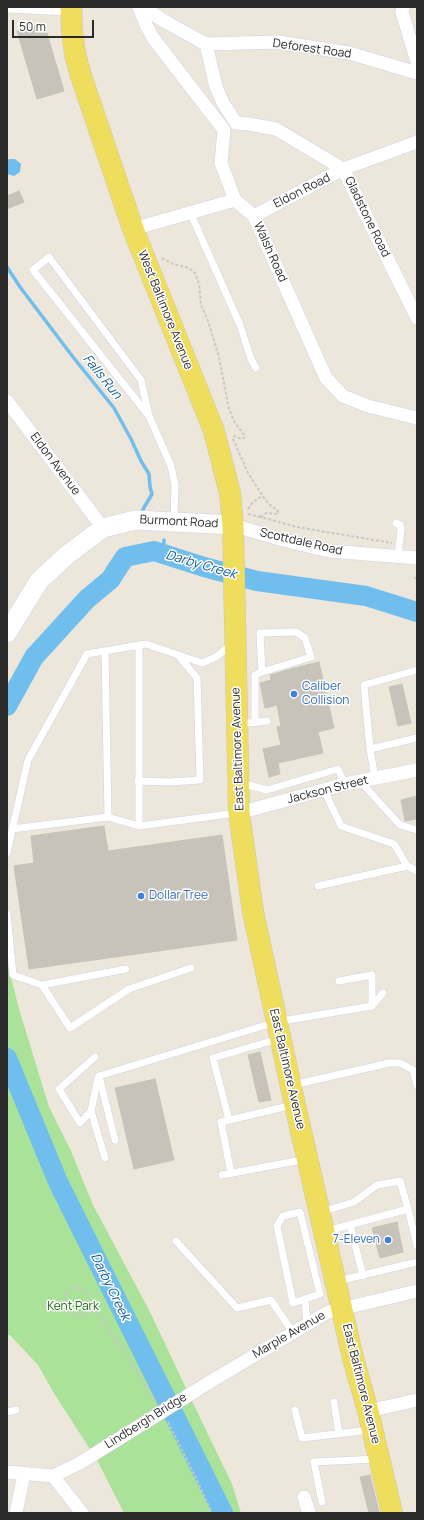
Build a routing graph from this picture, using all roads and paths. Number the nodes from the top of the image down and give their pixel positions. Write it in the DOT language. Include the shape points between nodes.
graph roads {
  1 [pos="138,7"];
  2 [pos="143,7"];
  3 [pos="403,7"];
  4 [pos="7,9"];
  5 [pos="71,9"];
  6 [pos="206,44"];
  7 [pos="417,62"];
  8 [pos="417,74"];
  9 [pos="236,123"];
  10 [pos="224,130"];
  11 [pos="417,142"];
  12 [pos="343,169"];
  13 [pos="235,200"];
  14 [pos="190,212"];
  15 [pos="254,216"];
  16 [pos="133,229"];
  17 [pos="158,254"];
  18 [pos="417,318"];
  19 [pos="256,368"];
  20 [pos="7,401"];
  21 [pos="149,416"];
  22 [pos="417,418"];
  23 [pos="262,496"];
  24 [pos="261,517"];
  25 [pos="174,522"];
  26 [pos="396,523"];
  27 [pos="103,528"];
  28 [pos="233,532"];
  29 [pos="399,550"];
  30 [pos="417,558"];
  31 [pos="234,617"];
  32 [pos="7,633"];
  33 [pos="235,642"];
  34 [pos="139,645"];
  35 [pos="105,651"];
  36 [pos="178,655"];
  37 [pos="417,670"];
  38 [pos="262,672"];
  39 [pos="266,721"];
  40 [pos="246,723"];
  41 [pos="417,738"];
  42 [pos="370,749"];
  43 [pos="417,770"];
  44 [pos="375,778"];
  45 [pos="138,781"];
  46 [pos="360,781"];
  47 [pos="238,782"];
  48 [pos="345,784"];
  49 [pos="324,790"];
  50 [pos="239,813"];
  51 [pos="108,817"];
  52 [pos="139,826"];
  53 [pos="12,829"];
  54 [pos="417,830"];
  55 [pos="7,853"];
  56 [pos="407,866"];
  57 [pos="417,871"];
  58 [pos="318,886"];
  59 [pos="7,914"];
  60 [pos="191,968"];
  61 [pos="126,969"];
  62 [pos="339,981"];
  63 [pos="42,985"];
  64 [pos="383,993"];
  65 [pos="372,1006"];
  66 [pos="278,1030"];
  67 [pos="96,1057"];
  68 [pos="99,1076"];
  69 [pos="417,1085"];
  70 [pos="293,1095"];
  71 [pos="91,1111"];
  72 [pos="229,1120"];
  73 [pos="115,1140"];
  74 [pos="105,1158"];
  75 [pos="307,1159"];
  76 [pos="231,1173"];
  77 [pos="222,1175"];
  78 [pos="408,1210"];
  79 [pos="322,1222"];
  80 [pos="350,1224"];
  81 [pos="176,1241"];
  82 [pos="417,1246"];
  83 [pos="417,1262"];
  84 [pos="363,1276"];
  85 [pos="336,1282"];
  86 [pos="417,1291"];
  87 [pos="305,1300"];
  88 [pos="94,1309"];
  89 [pos="342,1310"];
  90 [pos="307,1324"];
  91 [pos="293,1333"];
  92 [pos="213,1380"];
  93 [pos="417,1400"];
  94 [pos="334,1402"];
  95 [pos="16,1410"];
  96 [pos="295,1410"];
  97 [pos="7,1412"];
  98 [pos="370,1420"];
  99 [pos="339,1434"];
  100 [pos="379,1458"];
  101 [pos="7,1472"];
  102 [pos="24,1474"];
  103 [pos="53,1476"];
  104 [pos="304,1498"];
  105 [pos="322,1502"];
  106 [pos="16,1513"];
  107 [pos="82,1513"];
  108 [pos="309,1513"];
  109 [pos="392,1513"];
  1 -- 10 [label="street" via="153,38"];
  2 -- 6 [label="street"];
  3 -- 7 [label="street" via="402,12"];
  4 -- 5 [label="lane"];
  5 -- 16 [label="main road, West Baltimore Avenue" via="75,54"];
  6 -- 8 [label="street, Deforest Road" via="278,42 349,53"];
  6 -- 9 [label="street" via="216,87"];
  9 -- 10 [label="street"];
  9 -- 12 [label="street, Gladstone Road" via="276,129"];
  10 -- 13 [label="street, Walsh Road" via="221,163"];
  11 -- 12 [label="street, Eldon Road"];
  12 -- 15 [label="street, Eldon Road"];
  12 -- 18 [label="street, Gladstone Road"];
  13 -- 14 [label="street"];
  13 -- 15 [label="street, Walsh Road"];
  14 -- 16 [label="street"];
  14 -- 19 [label="lane" via="240,325"];
  15 -- 22 [label="street, Walsh Road" via="326,378 343,396 368,406"];
  16 -- 28 [label="main road, West Baltimore Avenue" via="214,431 230,492"];
  17 -- 23 [label="path" via="173,264 189,268 195,273 200,284 200,305 208,321 219,357 229,410 245,436 234,436 233,439 248,473"];
  20 -- 27 [label="street, Eldon Avenue"];
  21 -- 21 [label="lane" via="141,380 49,257 33,270"];
  21 -- 25 [label="lane" via="171,466 175,485"];
  23 -- 24 [label="path" via="253,502 244,514"];
  23 -- 24 [label="path" via="278,514 266,513"];
  24 -- 29 [label="path" via="297,527 341,534"];
  25 -- 27 [label="street, Burmont Road" via="135,520"];
  25 -- 28 [label="street, Burmont Road"];
  26 -- 29 [label="lane" via="402,528"];
  27 -- 32 [label="street, Burmont Road" via="67,555 39,581"];
  28 -- 29 [label="street, Scottdale Road" via="279,539 329,551"];
  28 -- 31 [label="main road, West Baltimore Avenue"];
  29 -- 30 [label="street, Scottdale Road"];
  31 -- 33 [label="main road, East Baltimore Avenue"];
  33 -- 36 [label="lane" via="216,657 202,663"];
  33 -- 40 [label="main road, East Baltimore Avenue"];
  34 -- 35 [label="lane"];
  34 -- 36 [label="lane" via="146,644"];
  34 -- 45 [label="lane"];
  35 -- 51 [label="lane"];
  35 -- 53 [label="lane" via="87,654 28,760"];
  36 -- 45 [label="lane" via="197,678 200,780"];
  37 -- 42 [label="lane" via="364,685"];
  38 -- 38 [label="lane" via="311,657 305,638 296,632 260,633"];
  38 -- 40 [label="lane" via="255,674"];
  39 -- 40 [label="lane"];
  40 -- 47 [label="main road, East Baltimore Avenue"];
  41 -- 42 [label="lane"];
  42 -- 44 [label="lane"];
  43 -- 44 [label="street, Jackson Street"];
  44 -- 46 [label="street, Jackson Street"];
  45 -- 52 [label="lane"];
  46 -- 48 [label="street, Jackson Street"];
  46 -- 54 [label="lane" via="400,824"];
  47 -- 48 [label="lane" via="267,790 338,770"];
  47 -- 50 [label="main road, East Baltimore Avenue"];
  48 -- 49 [label="street, Jackson Street"];
  49 -- 50 [label="street, Jackson Street"];
  49 -- 56 [label="lane" via="341,826 394,844"];
  50 -- 52 [label="lane"];
  50 -- 66 [label="main road, East Baltimore Avenue" via="253,912"];
  51 -- 52 [label="lane"];
  51 -- 53 [label="lane"];
  53 -- 55 [label="lane"];
  56 -- 57 [label="lane"];
  56 -- 58 [label="lane"];
  59 -- 63 [label="lane" via="13,975"];
  60 -- 63 [label="lane" via="129,989 70,1028"];
  61 -- 63 [label="lane"];
  62 -- 65 [label="lane" via="372,975"];
  64 -- 65 [label="lane"];
  65 -- 66 [label="lane"];
  66 -- 68 [label="lane"];
  66 -- 70 [label="main road, East Baltimore Avenue"];
  66 -- 72 [label="lane" via="213,1058"];
  67 -- 71 [label="lane" via="59,1089 80,1123"];
  68 -- 71 [label="lane"];
  68 -- 73 [label="lane"];
  69 -- 70 [label="lane" via="413,1070 400,1063 389,1063"];
  70 -- 72 [label="lane"];
  70 -- 75 [label="main road, East Baltimore Avenue"];
  71 -- 74 [label="lane"];
  72 -- 76 [label="lane" via="221,1122"];
  75 -- 76 [label="lane"];
  75 -- 79 [label="main road, East Baltimore Avenue"];
  76 -- 77 [label="lane"];
  78 -- 79 [label="lane" via="400,1181 377,1185"];
  78 -- 80 [label="lane"];
  78 -- 82 [label="lane"];
  79 -- 80 [label="lane"];
  79 -- 85 [label="main road, East Baltimore Avenue"];
  80 -- 84 [label="lane"];
  81 -- 91 [label="lane" via="236,1308 271,1300"];
  83 -- 84 [label="lane"];
  84 -- 85 [label="lane"];
  85 -- 89 [label="main road, East Baltimore Avenue"];
  86 -- 89 [label="street, Marple Avenue"];
  87 -- 87 [label="lane" via="320,1294 300,1212 283,1216 277,1226 293,1303"];
  87 -- 90 [label="lane"];
  88 -- 88 [label="path" via="76,1316 65,1308 65,1295 72,1287 77,1287 83,1290"];
  89 -- 90 [label="street, Marple Avenue" via="328,1312"];
  89 -- 98 [label="main road, East Baltimore Avenue"];
  90 -- 91 [label="street, Marple Avenue"];
  91 -- 92 [label="street, Marple Avenue"];
  92 -- 103 [label="street, Lindbergh Bridge, bridge" via="80,1463"];
  93 -- 98 [label="street"];
  94 -- 99 [label="lane"];
  95 -- 97 [label="lane"];
  96 -- 99 [label="lane" via="302,1438"];
  98 -- 99 [label="lane"];
  98 -- 100 [label="main road, East Baltimore Avenue"];
  100 -- 105 [label="lane" via="314,1462"];
  100 -- 109 [label="main road, East Baltimore Avenue"];
  101 -- 102 [label="street"];
  102 -- 103 [label="street"];
  102 -- 106 [label="street"];
  103 -- 107 [label="street"];
  104 -- 108 [label="street"];
}
